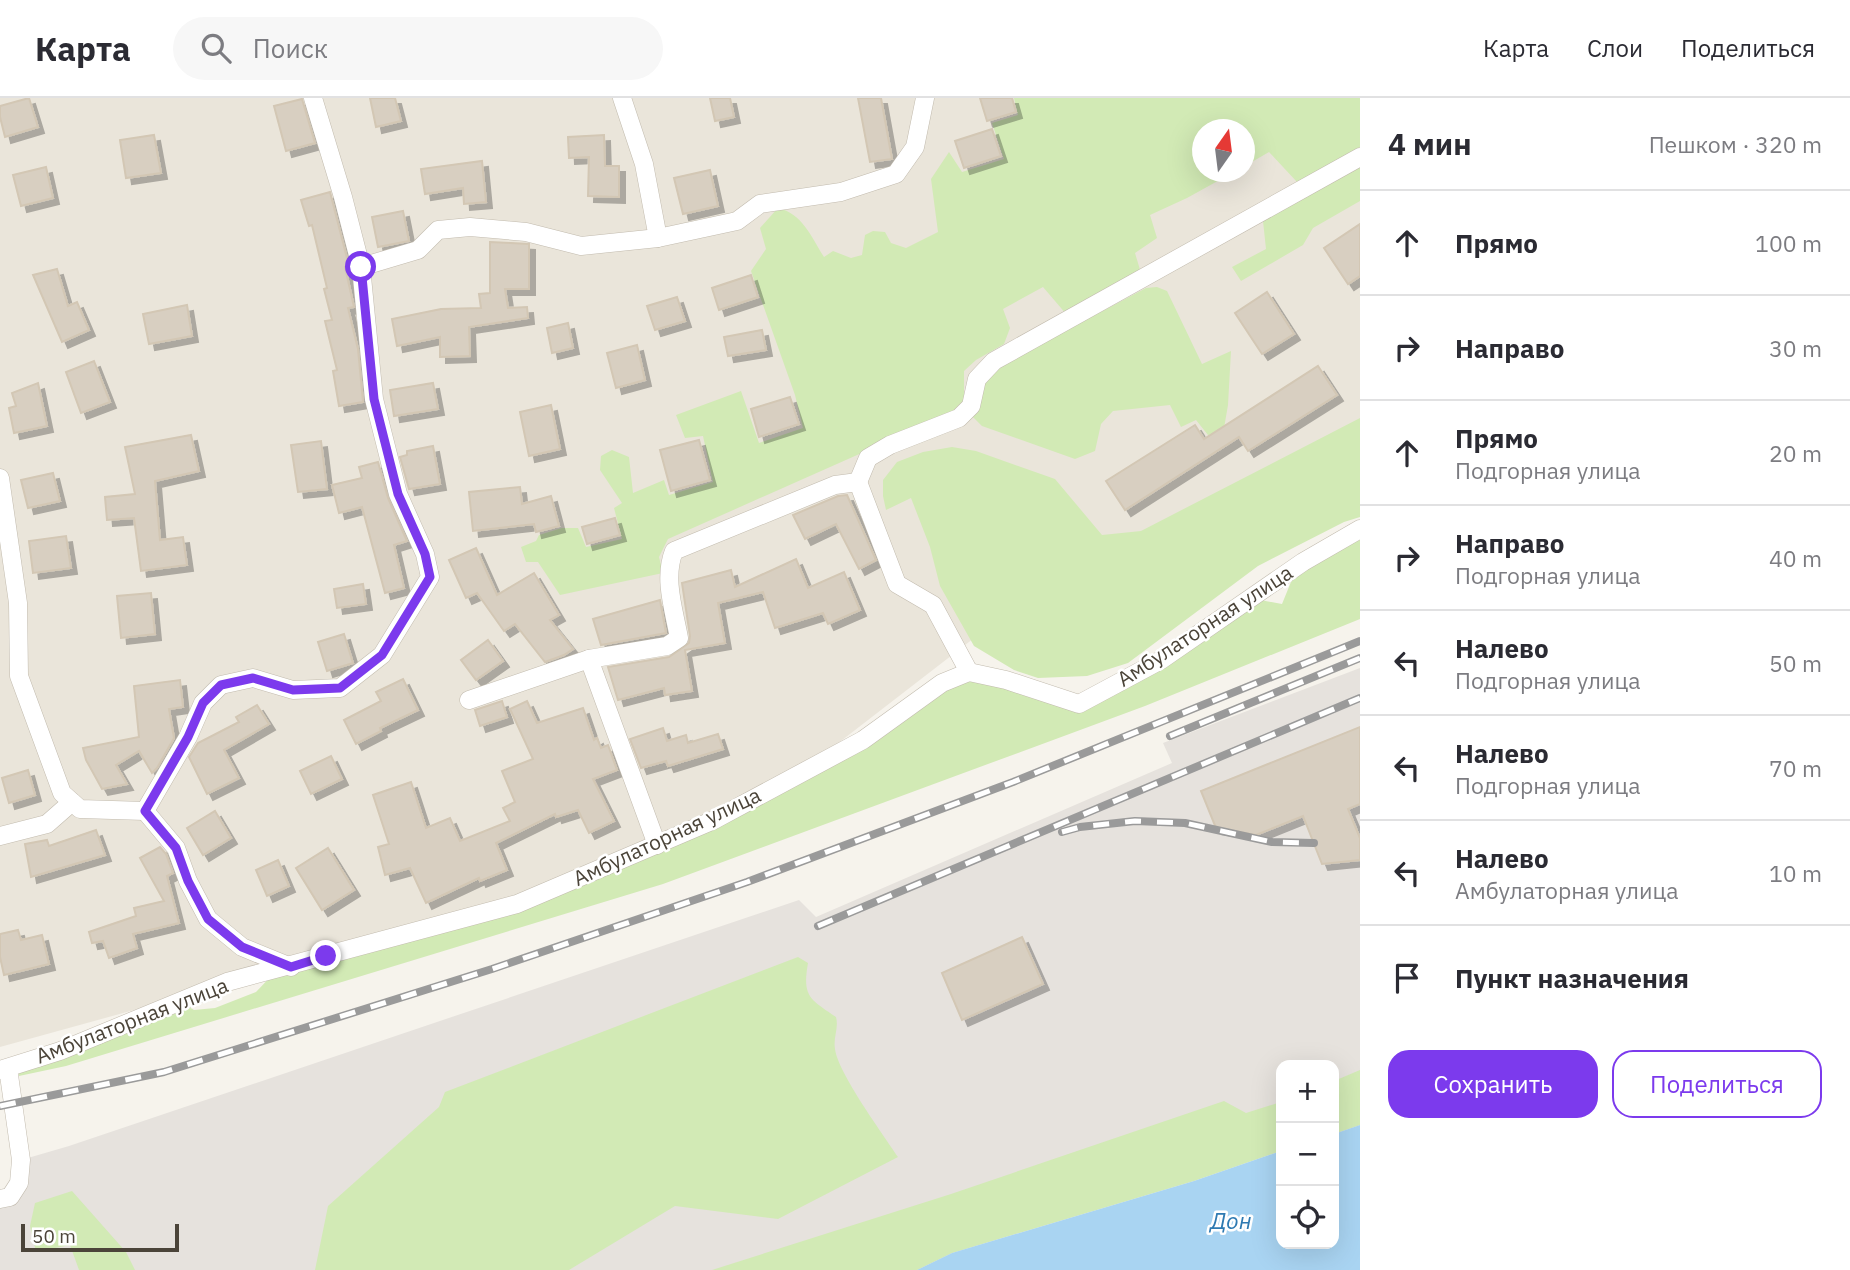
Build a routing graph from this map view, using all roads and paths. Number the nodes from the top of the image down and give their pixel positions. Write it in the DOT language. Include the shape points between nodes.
graph roads {
  1 [pos="313,98"];
  2 [pos="622,98"];
  3 [pos="925,98"];
  4 [pos="1360,157"];
  5 [pos="658,238"];
  6 [pos="361,267"];
  7 [pos="0,478"];
  8 [pos="858,482"];
  9 [pos="1360,529"];
  10 [pos="589,659"];
  11 [pos="969,672"];
  12 [pos="469,700"];
  13 [pos="72,802"];
  14 [pos="145,811"];
  15 [pos="0,836"];
  16 [pos="657,845"];
  17 [pos="291,967"];
  18 [pos="4,1069"];
  19 [pos="0,1199"];
  1 -- 6 [label="street"];
  2 -- 5 [label="street" via="644,164"];
  3 -- 5 [label="street" via="915,147 896,174 841,192 760,204 737,221"];
  4 -- 8 [label="street" via="994,362 977,379 971,406 959,418 868,458"];
  5 -- 6 [label="street" via="580,246 526,232 470,227 438,230 418,250"];
  6 -- 14 [label="street" via="374,399 398,494 425,554 430,577 382,655 340,688 293,690 253,678 221,685 203,703"];
  7 -- 13 [label="street" via="18,603 19,676 62,793"];
  8 -- 10 [label="street" via="835,485 674,551 669,580 679,638 667,646"];
  8 -- 11 [label="street" via="897,584 933,605"];
  9 -- 11 [label="street, Амбулаторная улица" via="1303,562 1161,660 1079,704"];
  10 -- 12 [label="street"];
  10 -- 16 [label="street"];
  11 -- 16 [label="street, Амбулаторная улица" via="942,683 863,740 714,820"];
  13 -- 14 [label="street" via="80,809"];
  13 -- 15 [label="street" via="47,824"];
  14 -- 17 [label="street" via="176,848 208,919 242,947"];
  16 -- 17 [label="street, Амбулаторная улица" via="517,904"];
  17 -- 18 [label="street, Амбулаторная улица" via="227,982 60,1051"];
  18 -- 19 [label="street" via="21,1160 19,1183 10,1197"];
}
